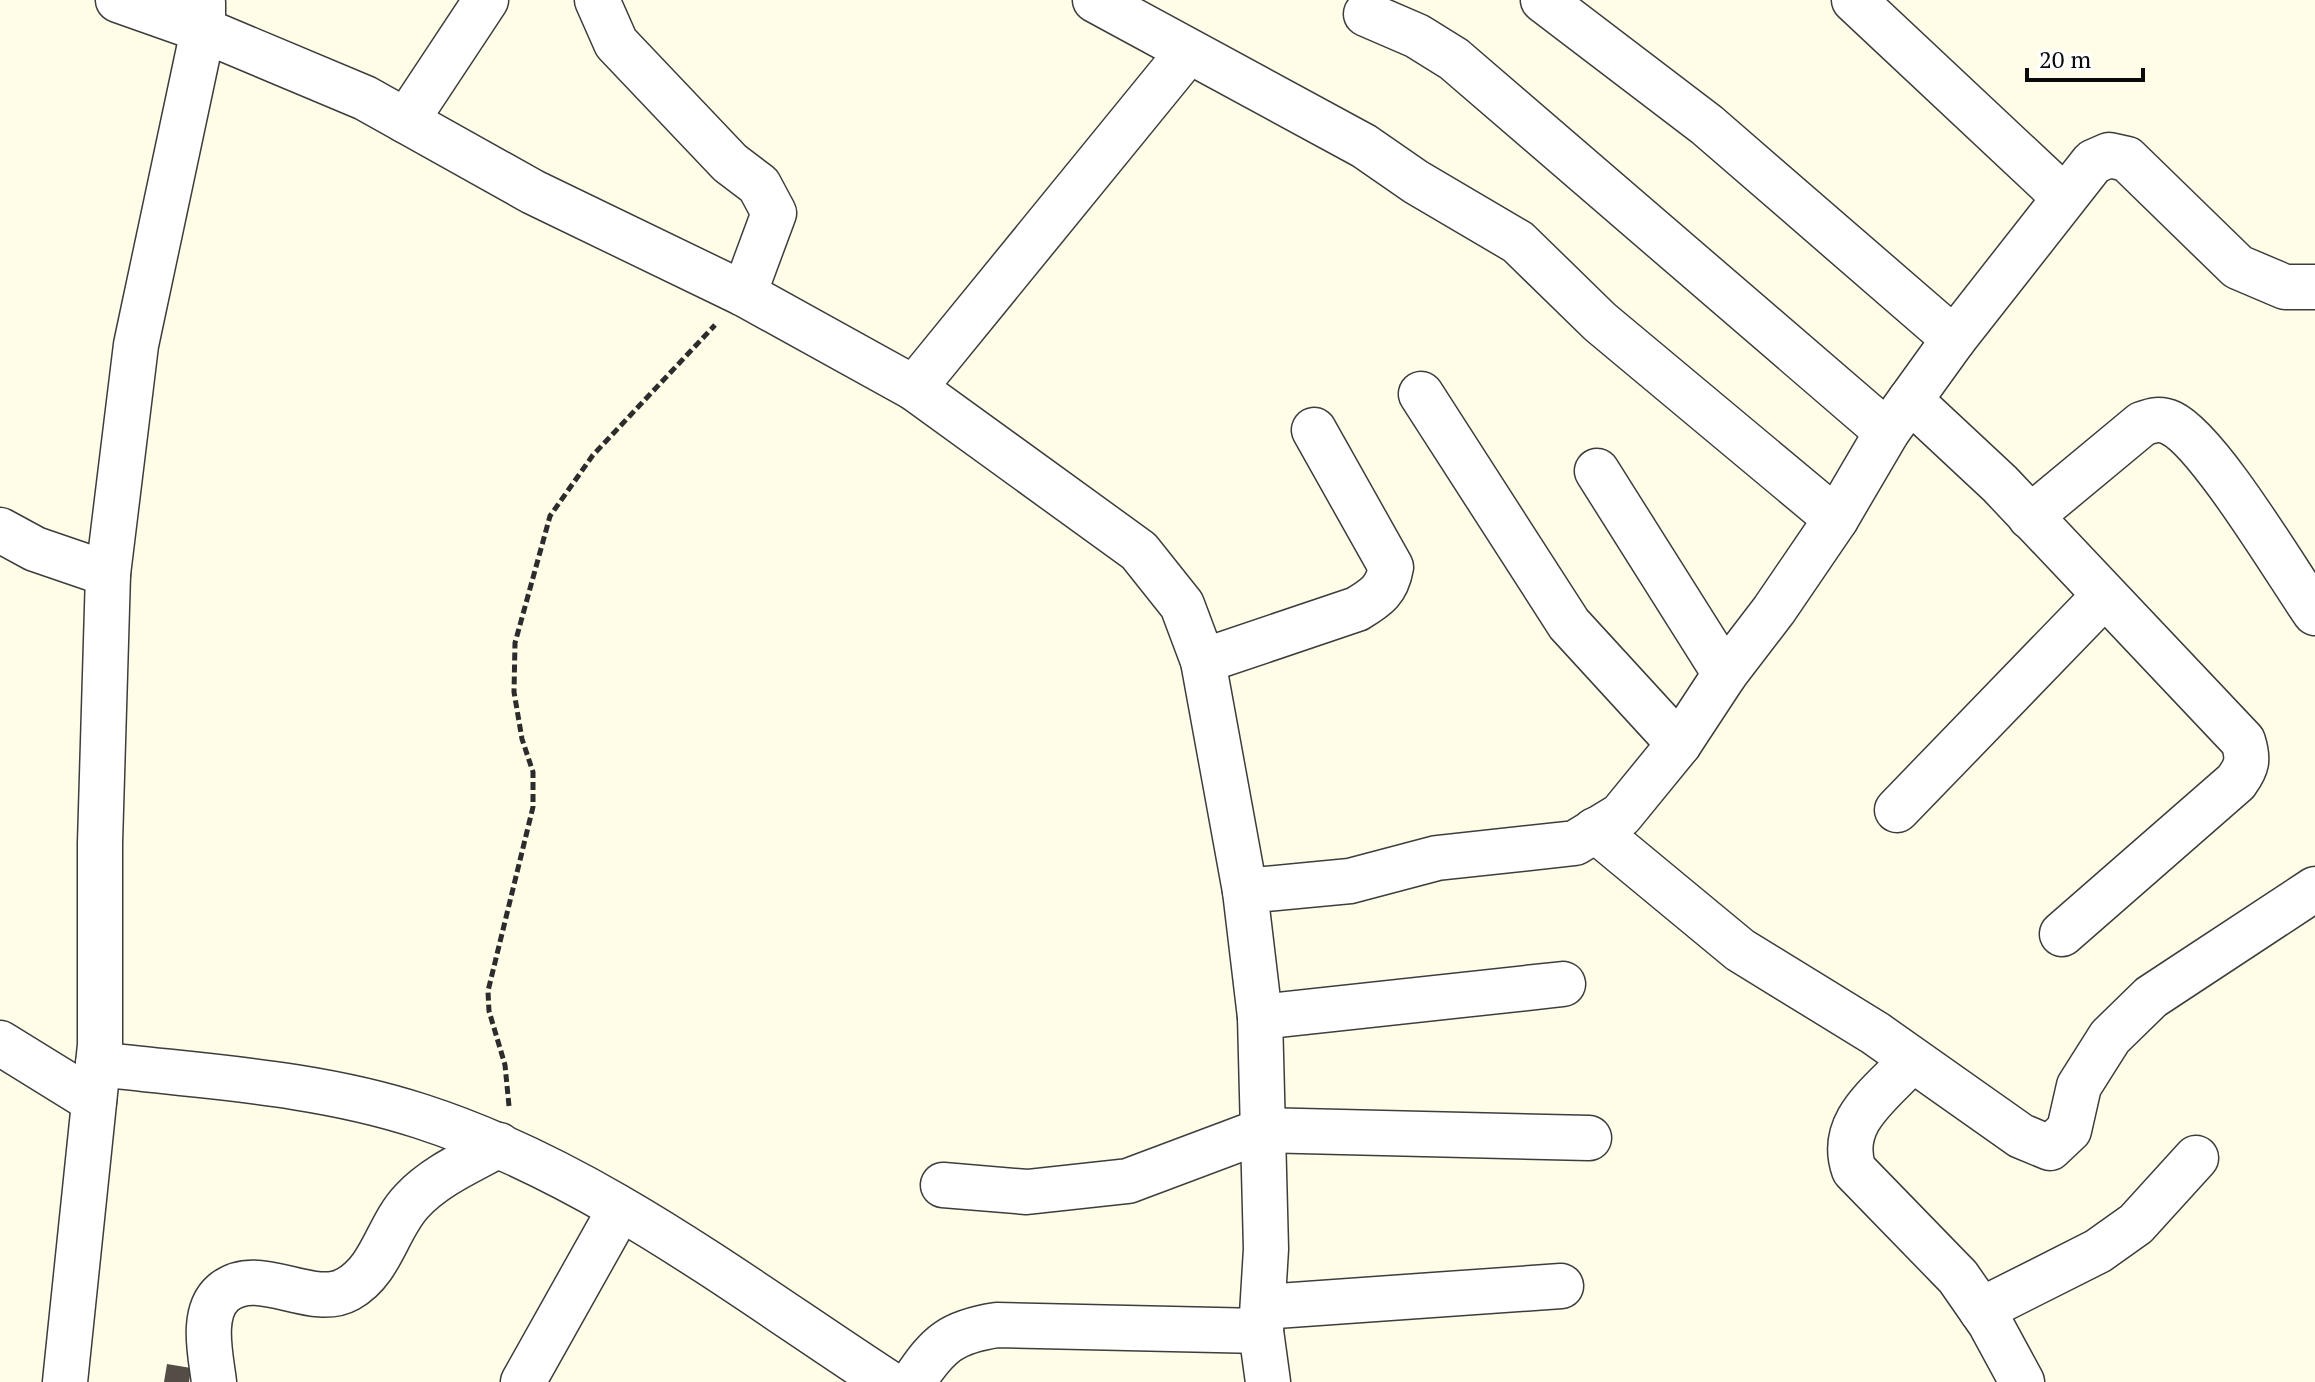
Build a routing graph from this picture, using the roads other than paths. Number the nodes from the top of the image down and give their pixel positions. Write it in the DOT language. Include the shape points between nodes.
graph roads {
  1 [pos="118,0"];
  2 [pos="486,0"];
  3 [pos="597,0"];
  4 [pos="1095,0"];
  5 [pos="1543,0"];
  6 [pos="1854,0"];
  7 [pos="1366,14"];
  8 [pos="203,15"];
  9 [pos="1188,52"];
  10 [pos="406,121"];
  11 [pos="2064,197"];
  12 [pos="2315,287"];
  13 [pos="744,294"];
  14 [pos="1954,339"];
  15 [pos="914,388"];
  16 [pos="1421,394"];
  17 [pos="1898,416"];
  18 [pos="1314,430"];
  19 [pos="1597,471"];
  20 [pos="2030,517"];
  21 [pos="1836,519"];
  22 [pos="0,530"];
  23 [pos="108,574"];
  24 [pos="2104,596"];
  25 [pos="2315,613"];
  26 [pos="1203,661"];
  27 [pos="1725,674"];
  28 [pos="1679,744"];
  29 [pos="1897,810"];
  30 [pos="1595,830"];
  31 [pos="2315,889"];
  32 [pos="1245,891"];
  33 [pos="2062,934"];
  34 [pos="1563,984"];
  35 [pos="1260,1017"];
  36 [pos="0,1043"];
  37 [pos="1912,1060"];
  38 [pos="96,1083"];
  39 [pos="1264,1130"];
  40 [pos="1589,1138"];
  41 [pos="507,1148"];
  42 [pos="2196,1158"];
  43 [pos="943,1185"];
  44 [pos="620,1209"];
  45 [pos="1561,1286"];
  46 [pos="1981,1310"];
  47 [pos="1262,1319"];
  48 [pos="65,1382"];
  49 [pos="214,1382"];
  50 [pos="523,1382"];
  51 [pos="887,1382"];
  52 [pos="913,1382"];
  53 [pos="1268,1382"];
  54 [pos="2022,1382"];
  1 -- 8 [label="street"];
  2 -- 10 [label="street"];
  3 -- 13 [label="street" via="616,43 730,163 759,185 774,213"];
  4 -- 9 [label="street"];
  5 -- 14 [label="street" via="1707,125"];
  6 -- 11 [label="street"];
  7 -- 17 [label="street" via="1417,36 1465,68"];
  8 -- 10 [label="street"];
  8 -- 23 [label="street" via="136,345"];
  9 -- 15 [label="street"];
  9 -- 21 [label="street" via="1364,146 1518,242 1600,322"];
  10 -- 13 [label="street" via="533,192"];
  11 -- 12 [label="street" via="2093,162 2109,155 2127,159 2238,267 2285,287"];
  11 -- 14 [label="street"];
  13 -- 15 [label="street"];
  14 -- 17 [label="street"];
  15 -- 26 [label="street" via="1139,551 1182,605"];
  16 -- 28 [label="street" via="1569,624"];
  17 -- 20 [label="street"];
  17 -- 21 [label="street"];
  18 -- 26 [label="street" via="1391,567 1388,582 1379,596 1357,609"];
  19 -- 27 [label="street"];
  20 -- 24 [label="street"];
  20 -- 25 [label="street" via="2142,424 2159,419 2174,424 2201,447"];
  21 -- 27 [label="street"];
  22 -- 23 [label="street" via="35,549"];
  23 -- 38 [label="street"];
  24 -- 29 [label="street"];
  24 -- 33 [label="street" via="2243,741 2247,765 2236,782"];
  26 -- 32 [label="street"];
  27 -- 28 [label="street"];
  28 -- 30 [label="street" via="1621,815"];
  30 -- 32 [label="street" via="1575,843 1437,858 1350,881"];
  30 -- 37 [label="street" via="1740,950"];
  31 -- 37 [label="street" via="2151,997 2110,1037 2079,1086 2069,1130 2050,1148 2021,1136"];
  32 -- 35 [label="street"];
  34 -- 35 [label="street"];
  35 -- 39 [label="street"];
  36 -- 38 [label="street"];
  37 -- 46 [label="street" via="1854,1123 1847,1149 1854,1170 1958,1277"];
  38 -- 41 [label="street" via="328,1091"];
  38 -- 48 [label="street"];
  39 -- 40 [label="street"];
  39 -- 43 [label="street" via="1128,1181 1027,1192"];
  39 -- 47 [label="street"];
  41 -- 44 [label="street"];
  41 -- 49 [label="street" via="451,1172 410,1202 366,1274 347,1290 331,1294 246,1283 222,1294 209,1336"];
  42 -- 46 [label="street" via="2136,1224 2098,1251"];
  44 -- 50 [label="street"];
  44 -- 51 [label="street"];
  45 -- 47 [label="street"];
  46 -- 54 [label="street"];
  47 -- 52 [label="street" via="964,1330 934,1350"];
  47 -- 53 [label="street"];
}
